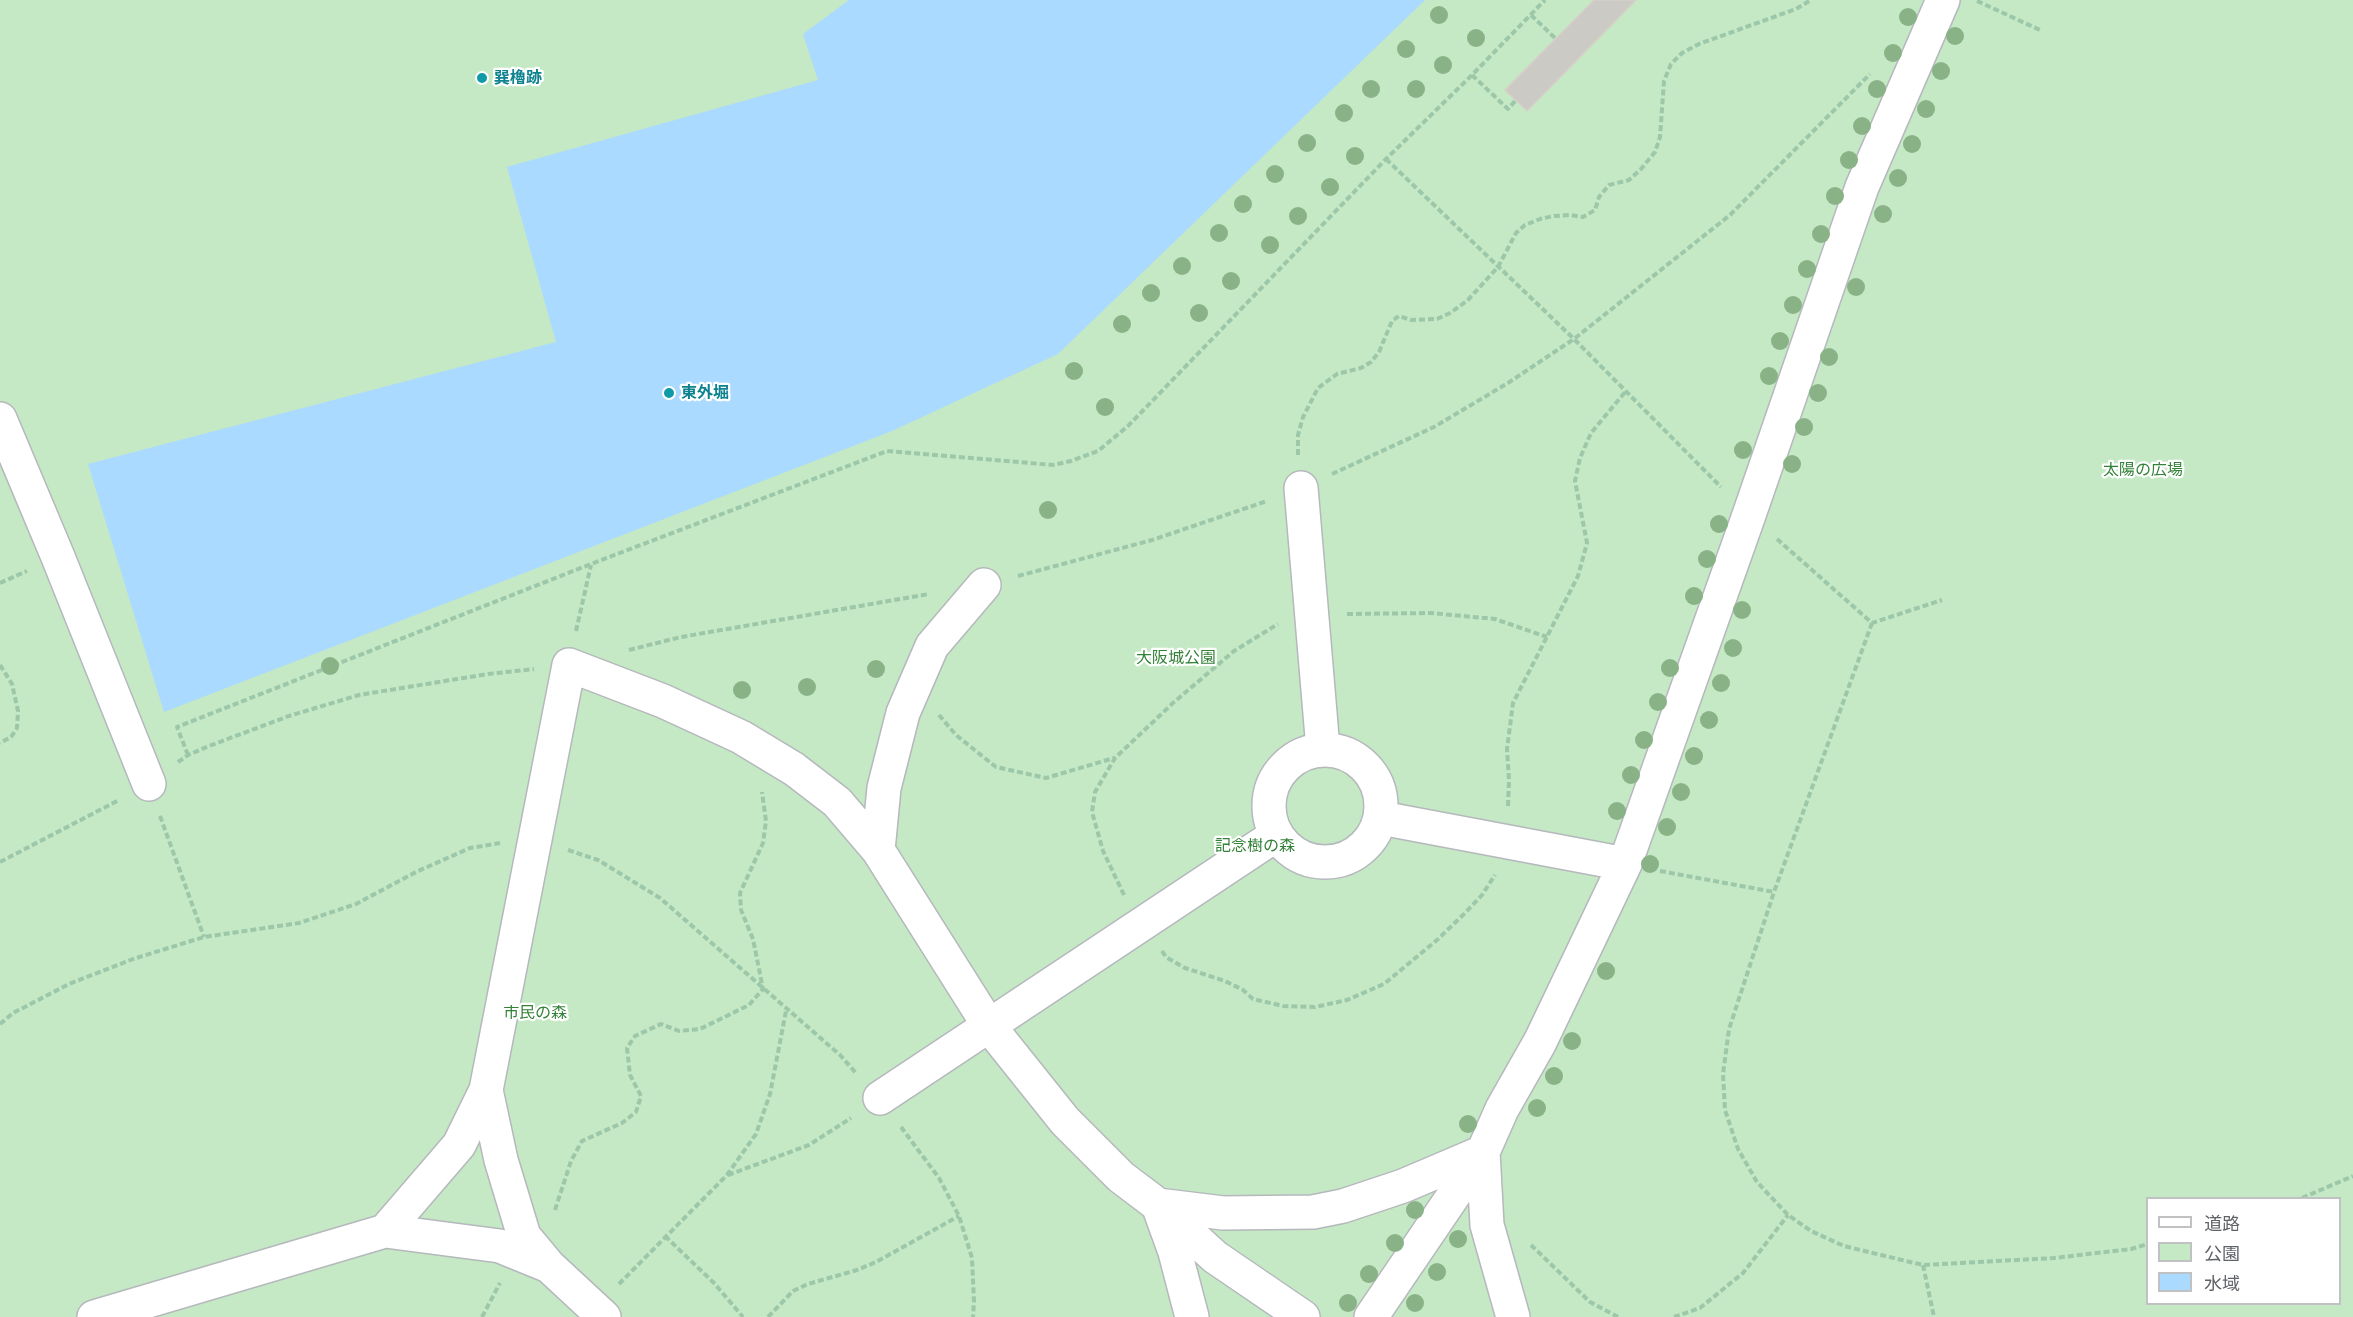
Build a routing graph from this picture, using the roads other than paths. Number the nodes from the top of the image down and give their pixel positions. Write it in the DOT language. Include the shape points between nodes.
graph roads {
  1 [pos="1943,0"];
  2 [pos="0,419"];
  3 [pos="1301,488"];
  4 [pos="984,585"];
  5 [pos="1323,749"];
  6 [pos="148,784"];
  7 [pos="1381,818"];
  8 [pos="1276,835"];
  9 [pos="878,850"];
  10 [pos="1626,864"];
  11 [pos="989,1026"];
  12 [pos="486,1090"];
  13 [pos="880,1098"];
  14 [pos="1483,1152"];
  15 [pos="1158,1205"];
  16 [pos="385,1231"];
  17 [pos="549,1266"];
  18 [pos="599,1313"];
  19 [pos="94,1317"];
  20 [pos="1191,1317"];
  21 [pos="1303,1317"];
  22 [pos="1371,1317"];
  23 [pos="1513,1317"];
  1 -- 10 [label="street" via="1862,187"];
  2 -- 6 [label="street"];
  3 -- 5 [label="street"];
  4 -- 9 [label="street" via="932,646 903,713 884,788"];
  5 -- 7 [label="street" via="1348,754 1369,769 1380,792"];
  5 -- 8 [label="street" via="1300,755 1282,769 1271,789 1269,813"];
  7 -- 8 [label="street" via="1372,838 1356,854 1334,862 1312,861 1292,851"];
  7 -- 10 [label="street"];
  8 -- 11 [label="street"];
  9 -- 11 [label="street"];
  9 -- 12 [label="street" via="837,802 750,742 663,701 569,665"];
  10 -- 14 [label="street"];
  11 -- 13 [label="street"];
  11 -- 15 [label="street" via="1065,1121 1121,1177"];
  12 -- 16 [label="street" via="459,1145"];
  12 -- 17 [label="street" via="501,1160 524,1236"];
  14 -- 15 [label="street" via="1403,1186 1313,1212 1223,1213"];
  14 -- 22 [label="street"];
  14 -- 23 [label="street" via="1487,1224"];
  15 -- 20 [label="street" via="1175,1252"];
  15 -- 21 [label="street" via="1215,1257"];
  16 -- 17 [label="street" via="500,1246"];
  16 -- 19 [label="street"];
  17 -- 18 [label="street"];
}
